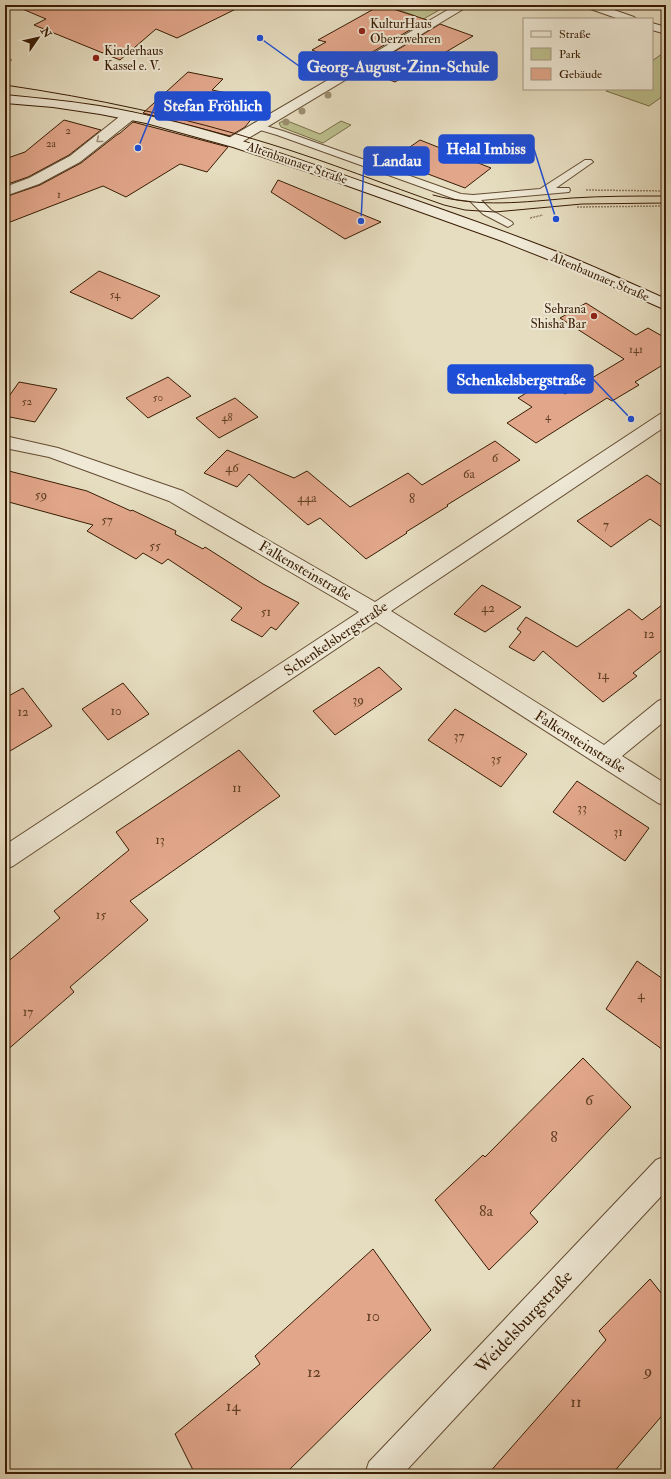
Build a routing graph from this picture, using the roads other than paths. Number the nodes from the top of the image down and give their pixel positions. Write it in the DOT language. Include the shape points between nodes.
graph roads {
  1 [pos="464,5"];
  2 [pos="589,5"];
  3 [pos="627,18"];
  4 [pos="653,26"];
  5 [pos="666,31"];
  6 [pos="5,99"];
  7 [pos="129,116"];
  8 [pos="256,126"];
  9 [pos="232,142"];
  10 [pos="588,162"];
  11 [pos="565,190"];
  12 [pos="5,192"];
  13 [pos="542,192"];
  14 [pos="473,198"];
  15 [pos="488,232"];
  16 [pos="666,305"];
  17 [pos="666,418"];
  18 [pos="5,442"];
  19 [pos="376,612"];
  20 [pos="666,707"];
  21 [pos="604,758"];
  22 [pos="666,796"];
  23 [pos="5,858"];
  24 [pos="666,1170"];
  25 [pos="381,1474"];
  1 -- 8 [label="street"];
  2 -- 3 [label="street"];
  4 -- 5 [label="street"];
  6 -- 7 [label="street, Altenbaunaer Straße" via="88,107"];
  7 -- 9 [label="street, Altenbaunaer Straße"];
  7 -- 12 [label="street, one-way" via="75,159 34,181"];
  8 -- 9 [label="street"];
  8 -- 14 [label="lane" via="459,197"];
  9 -- 15 [label="street, Altenbaunaer Straße" via="293,161"];
  10 -- 13 [label="lane"];
  11 -- 13 [label="lane"];
  13 -- 14 [label="lane"];
  14 -- 15 [label="lane" via="487,212 504,221"];
  15 -- 16 [label="street, Altenbaunaer Straße" via="552,255"];
  17 -- 19 [label="street, Schenkelsbergstraße"];
  18 -- 19 [label="street, Falkensteinstraße" via="52,452 176,496"];
  19 -- 21 [label="street, Falkensteinstraße"];
  19 -- 23 [label="street, Schenkelsbergstraße"];
  20 -- 21 [label="street"];
  21 -- 22 [label="street, Falkensteinstraße"];
  24 -- 25 [label="street, Weidelsburgstraße"];
}
